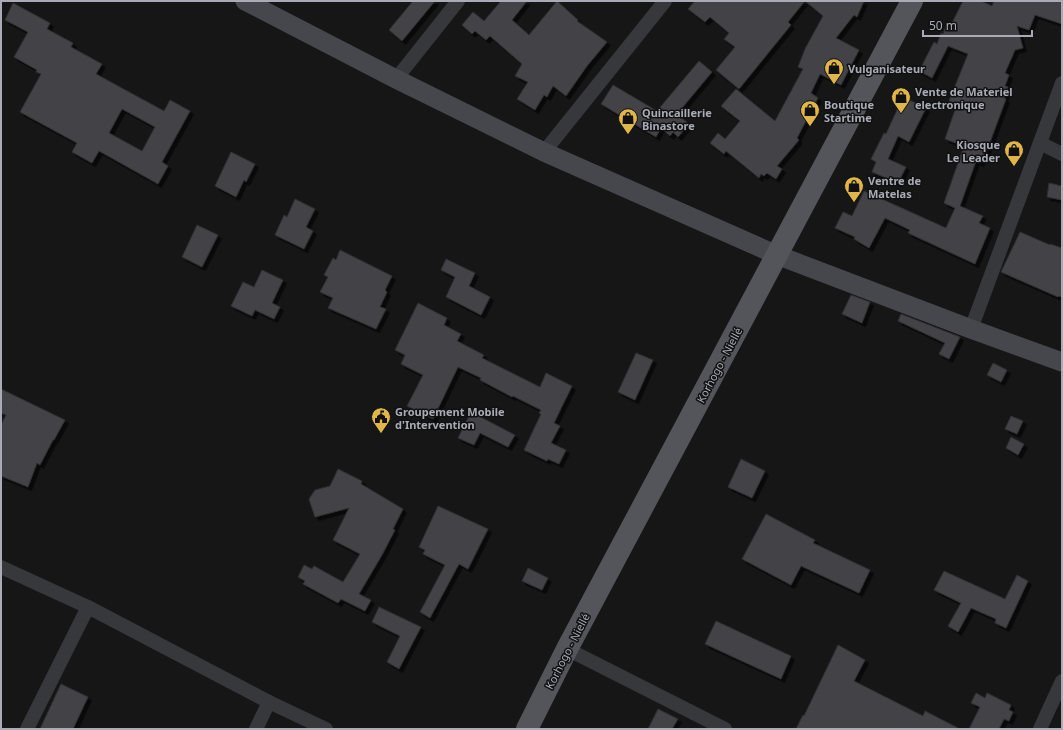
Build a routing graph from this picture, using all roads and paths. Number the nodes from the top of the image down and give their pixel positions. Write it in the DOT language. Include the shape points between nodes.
graph roads {
  1 [pos="458,1"];
  2 [pos="665,1"];
  3 [pos="912,1"];
  4 [pos="250,2"];
  5 [pos="396,79"];
  6 [pos="1062,83"];
  7 [pos="1040,143"];
  8 [pos="544,152"];
  9 [pos="1062,154"];
  10 [pos="777,255"];
  11 [pos="971,329"];
  12 [pos="1062,362"];
  13 [pos="1,567"];
  14 [pos="88,607"];
  15 [pos="567,649"];
  16 [pos="1062,681"];
  17 [pos="270,702"];
  18 [pos="27,729"];
  19 [pos="256,729"];
  20 [pos="326,729"];
  21 [pos="527,729"];
  22 [pos="725,729"];
  23 [pos="1040,729"];
  1 -- 5 [label="street"];
  2 -- 8 [label="street"];
  3 -- 10 [label="main road, Korhogo - Niellé"];
  4 -- 5 [label="street"];
  5 -- 8 [label="street"];
  6 -- 7 [label="street"];
  7 -- 9 [label="street"];
  7 -- 11 [label="street"];
  8 -- 10 [label="street"];
  10 -- 11 [label="street"];
  10 -- 15 [label="main road, Korhogo - Niellé"];
  11 -- 12 [label="street"];
  13 -- 14 [label="street"];
  14 -- 17 [label="street"];
  14 -- 18 [label="street"];
  15 -- 21 [label="main road, Korhogo - Niellé"];
  15 -- 22 [label="street"];
  16 -- 23 [label="street"];
  17 -- 19 [label="street"];
  17 -- 20 [label="street"];
}
